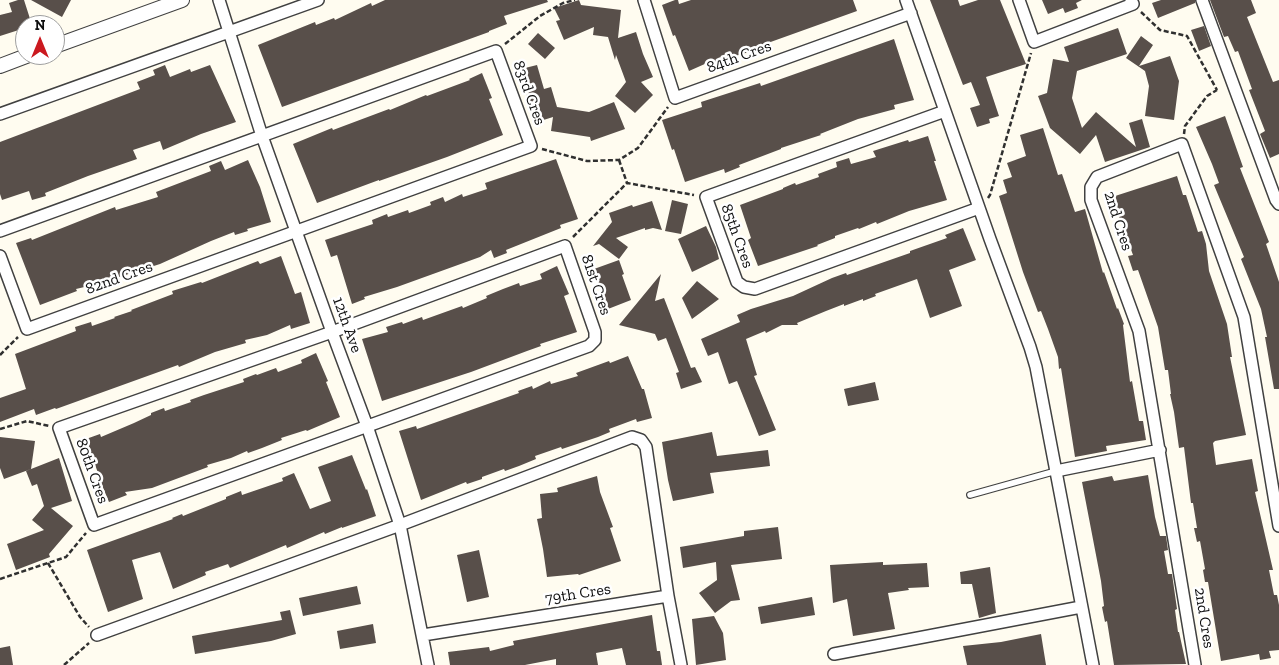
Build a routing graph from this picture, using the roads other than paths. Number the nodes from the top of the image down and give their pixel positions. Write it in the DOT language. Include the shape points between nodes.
graph roads {
  1 [pos="182,0"];
  2 [pos="219,0"];
  3 [pos="318,0"];
  4 [pos="644,0"];
  5 [pos="906,0"];
  6 [pos="1019,0"];
  7 [pos="1202,0"];
  8 [pos="1132,2"];
  9 [pos="911,14"];
  10 [pos="228,32"];
  11 [pos="65,42"];
  12 [pos="15,60"];
  13 [pos="0,66"];
  14 [pos="945,111"];
  15 [pos="0,114"];
  16 [pos="262,136"];
  17 [pos="1279,204"];
  18 [pos="979,208"];
  19 [pos="0,231"];
  20 [pos="296,231"];
  21 [pos="0,256"];
  22 [pos="332,332"];
  23 [pos="367,426"];
  24 [pos="1160,450"];
  25 [pos="1056,471"];
  26 [pos="970,495"];
  27 [pos="400,525"];
  28 [pos="1279,526"];
  29 [pos="668,596"];
  30 [pos="1081,608"];
  31 [pos="97,635"];
  32 [pos="423,635"];
  33 [pos="834,654"];
  34 [pos="428,665"];
  35 [pos="680,665"];
  36 [pos="1093,665"];
  37 [pos="1196,665"];
  1 -- 11 [label="street"];
  2 -- 10 [label="street, 12th Ave"];
  3 -- 10 [label="street"];
  4 -- 9 [label="street, 84th Cres" via="675,98"];
  5 -- 9 [label="street"];
  6 -- 8 [label="street" via="1034,42"];
  7 -- 17 [label="street"];
  9 -- 14 [label="street"];
  10 -- 15 [label="street"];
  10 -- 16 [label="street, 12th Ave"];
  12 -- 13 [label="street"];
  14 -- 18 [label="street"];
  14 -- 18 [label="street, 85th Cres" via="706,197 737,282 755,289"];
  16 -- 19 [label="street"];
  16 -- 20 [label="street, 12th Ave"];
  16 -- 20 [label="street, 83rd Cres" via="496,51 531,146"];
  18 -- 25 [label="street" via="1030,347"];
  20 -- 21 [label="street, 82nd Cres" via="27,329"];
  20 -- 22 [label="street, 12th Ave"];
  22 -- 23 [label="street, 12th Ave"];
  22 -- 23 [label="street, 81st Cres" via="565,246 595,332 595,340 589,346"];
  22 -- 23 [label="street, 80th Cres" via="59,428 94,525"];
  23 -- 27 [label="street, 12th Ave"];
  24 -- 25 [label="street"];
  24 -- 28 [label="street, 2nd Cres" via="1140,331 1091,200 1091,187 1097,177 1182,144 1244,317"];
  24 -- 37 [label="street, 2nd Cres"];
  25 -- 26 [label="lane"];
  25 -- 30 [label="street"];
  27 -- 29 [label="street" via="632,437 641,440 646,447"];
  27 -- 31 [label="street"];
  27 -- 32 [label="street, 12th Ave"];
  29 -- 32 [label="street, 79th Cres"];
  29 -- 35 [label="street"];
  30 -- 33 [label="street"];
  30 -- 36 [label="street"];
  32 -- 34 [label="street, 12th Ave"];
}
